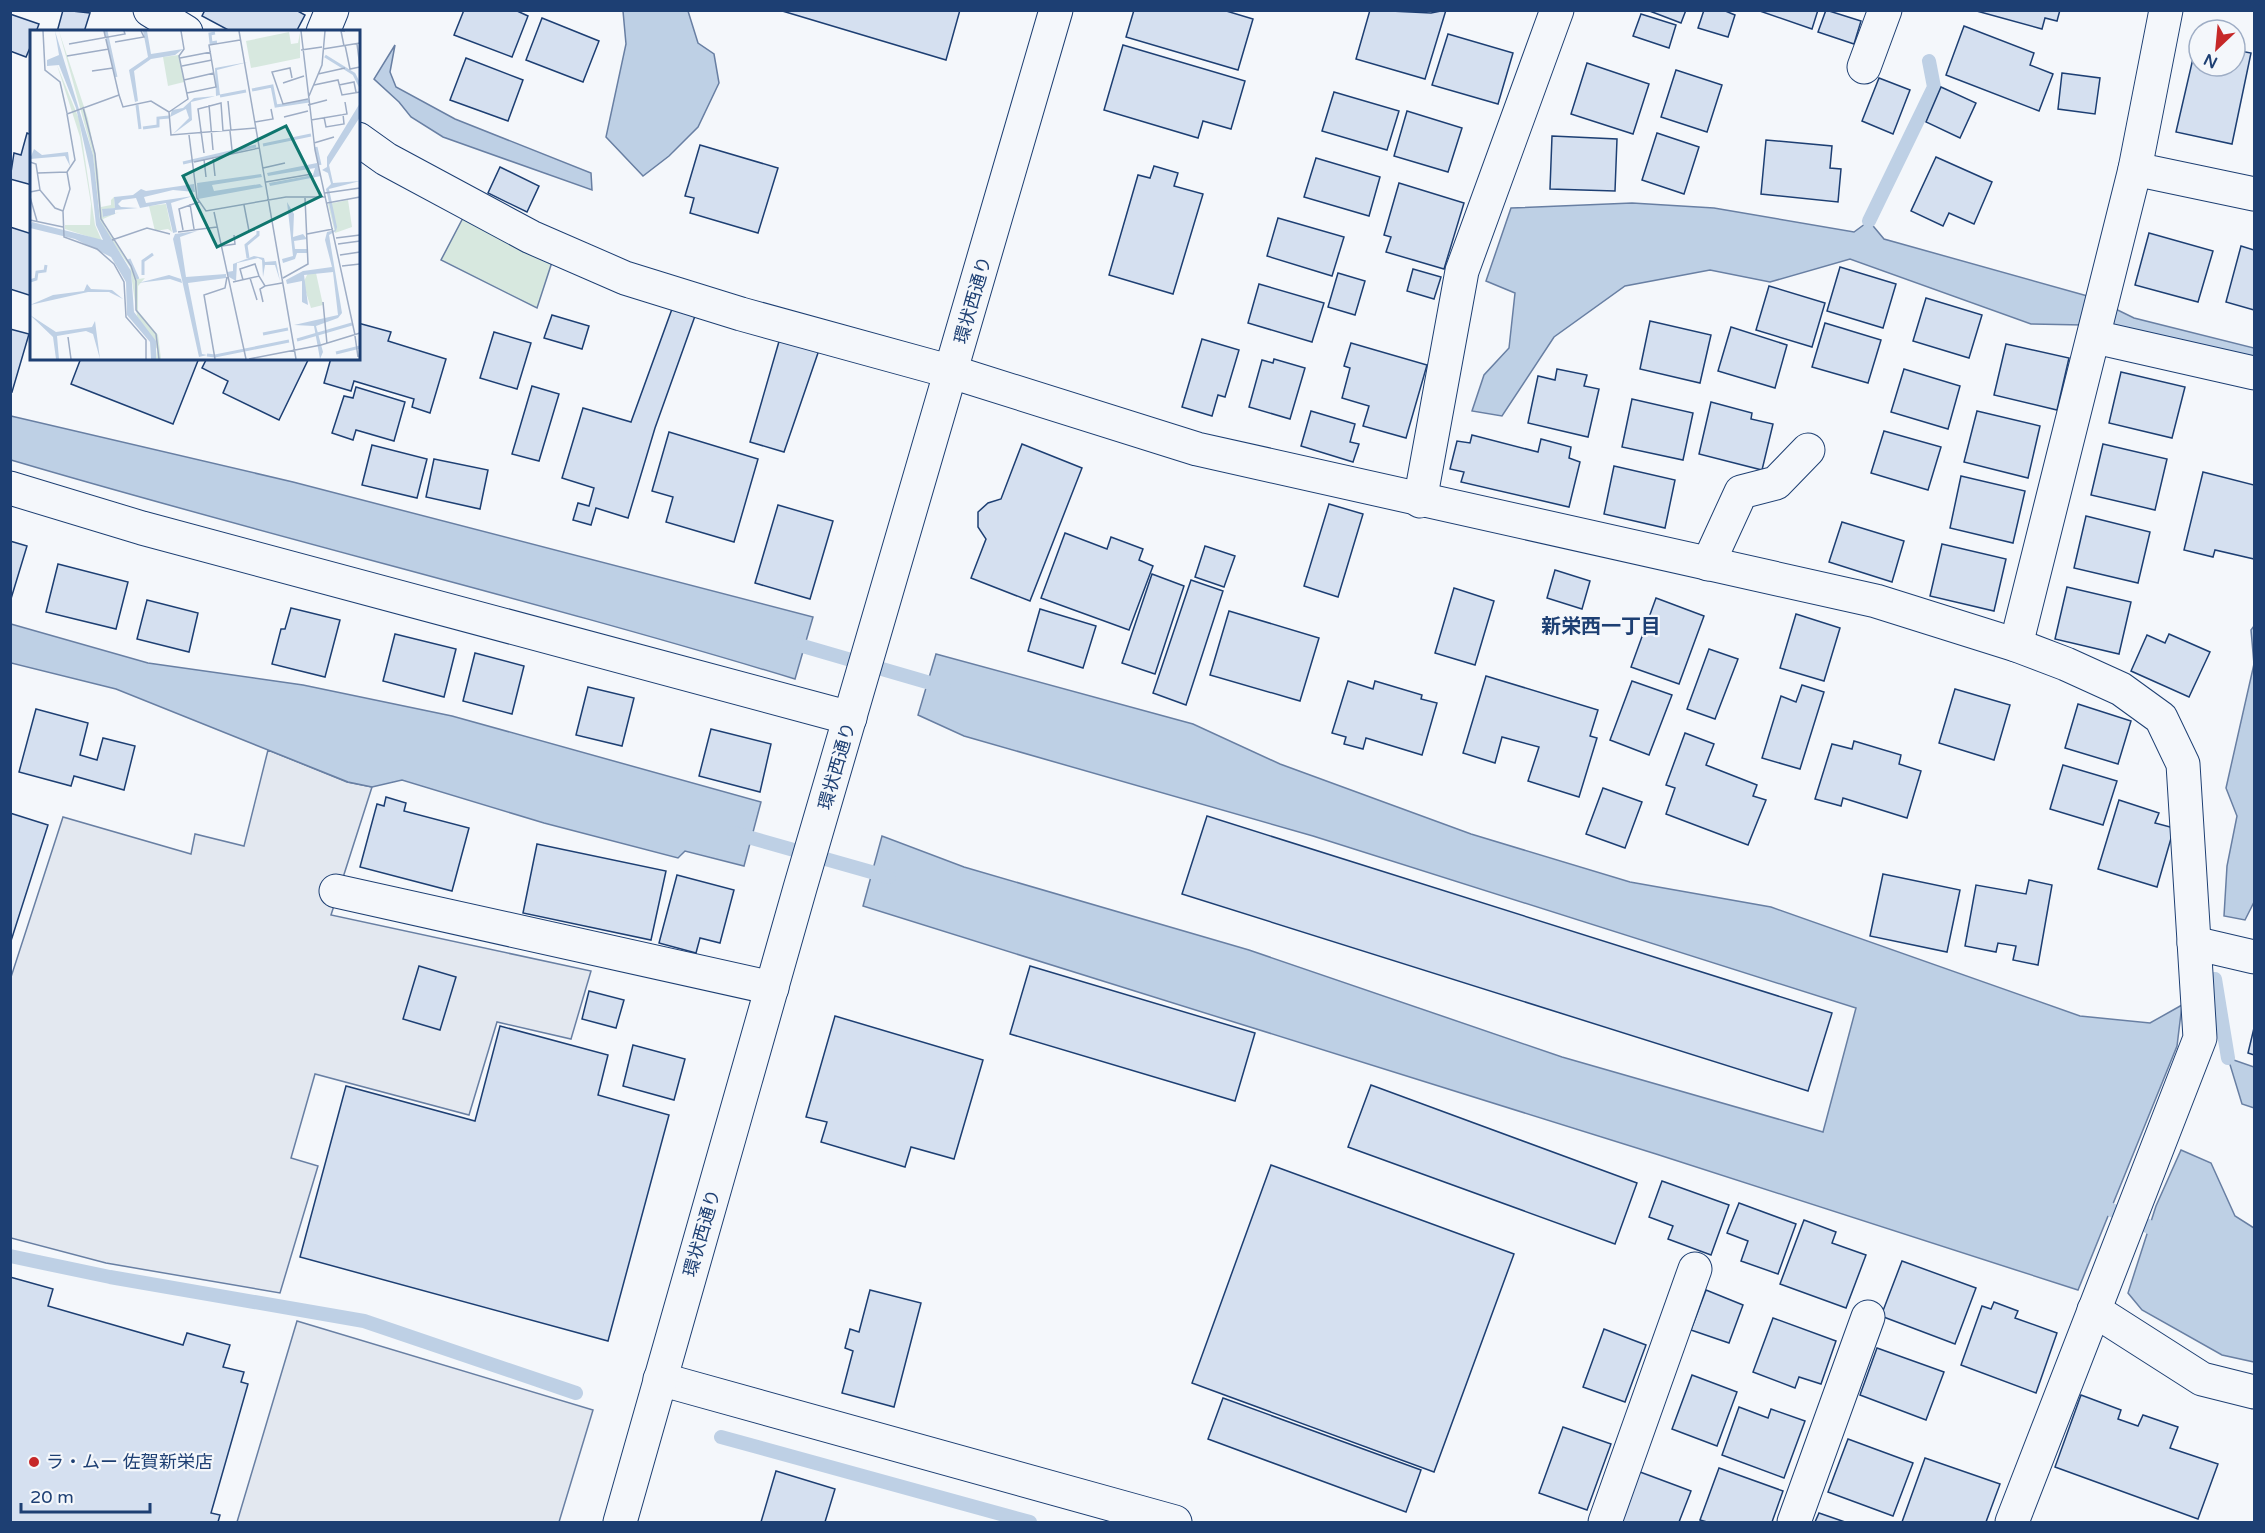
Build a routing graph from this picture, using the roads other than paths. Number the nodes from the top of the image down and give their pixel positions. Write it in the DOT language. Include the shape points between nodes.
graph roads {
  1 [pos="332,10"];
  2 [pos="1056,10"];
  3 [pos="1557,10"];
  4 [pos="1885,10"];
  5 [pos="2166,10"];
  6 [pos="324,30"];
  7 [pos="1864,67"];
  8 [pos="360,140"];
  9 [pos="2136,169"];
  10 [pos="2254,194"];
  11 [pos="2095,337"];
  12 [pos="952,372"];
  13 [pos="2254,373"];
  14 [pos="1808,450"];
  15 [pos="10,488"];
  16 [pos="1420,501"];
  17 [pos="1707,564"];
  18 [pos="2016,645"];
  19 [pos="853,707"];
  20 [pos="336,891"];
  21 [pos="2194,943"];
  22 [pos="2254,957"];
  23 [pos="772,988"];
  24 [pos="1695,1269"];
  25 [pos="2098,1299"];
  26 [pos="1868,1317"];
  27 [pos="660,1379"];
  28 [pos="2254,1392"];
  29 [pos="620,1522"];
  30 [pos="1176,1522"];
  31 [pos="1605,1522"];
  32 [pos="1794,1522"];
  33 [pos="2012,1522"];
  1 -- 6 [label="main road"];
  2 -- 12 [label="main road, 環状西通り"];
  3 -- 16 [label="main road" via="1462,271"];
  4 -- 7 [label="main road"];
  5 -- 9 [label="main road"];
  8 -- 12 [label="main road" via="386,159 531,237 625,278"];
  9 -- 10 [label="main road"];
  9 -- 11 [label="main road"];
  11 -- 13 [label="main road"];
  11 -- 18 [label="main road"];
  12 -- 16 [label="main road" via="1197,449"];
  12 -- 19 [label="main road, 環状西通り"];
  14 -- 17 [label="main road" via="1776,483 1741,492"];
  15 -- 19 [label="main road" via="153,532"];
  16 -- 17 [label="main road"];
  17 -- 18 [label="main road" via="1876,601"];
  18 -- 21 [label="main road" via="2121,689 2161,718 2183,764"];
  19 -- 23 [label="main road, 環状西通り"];
  20 -- 23 [label="main road"];
  21 -- 22 [label="main road"];
  21 -- 25 [label="main road" via="2200,1038"];
  23 -- 27 [label="main road, 環状西通り"];
  24 -- 31 [label="main road"];
  25 -- 28 [label="main road" via="2202,1380"];
  25 -- 33 [label="main road"];
  26 -- 32 [label="main road"];
  27 -- 29 [label="main road, 環状西通り"];
  27 -- 30 [label="main road"];
}
